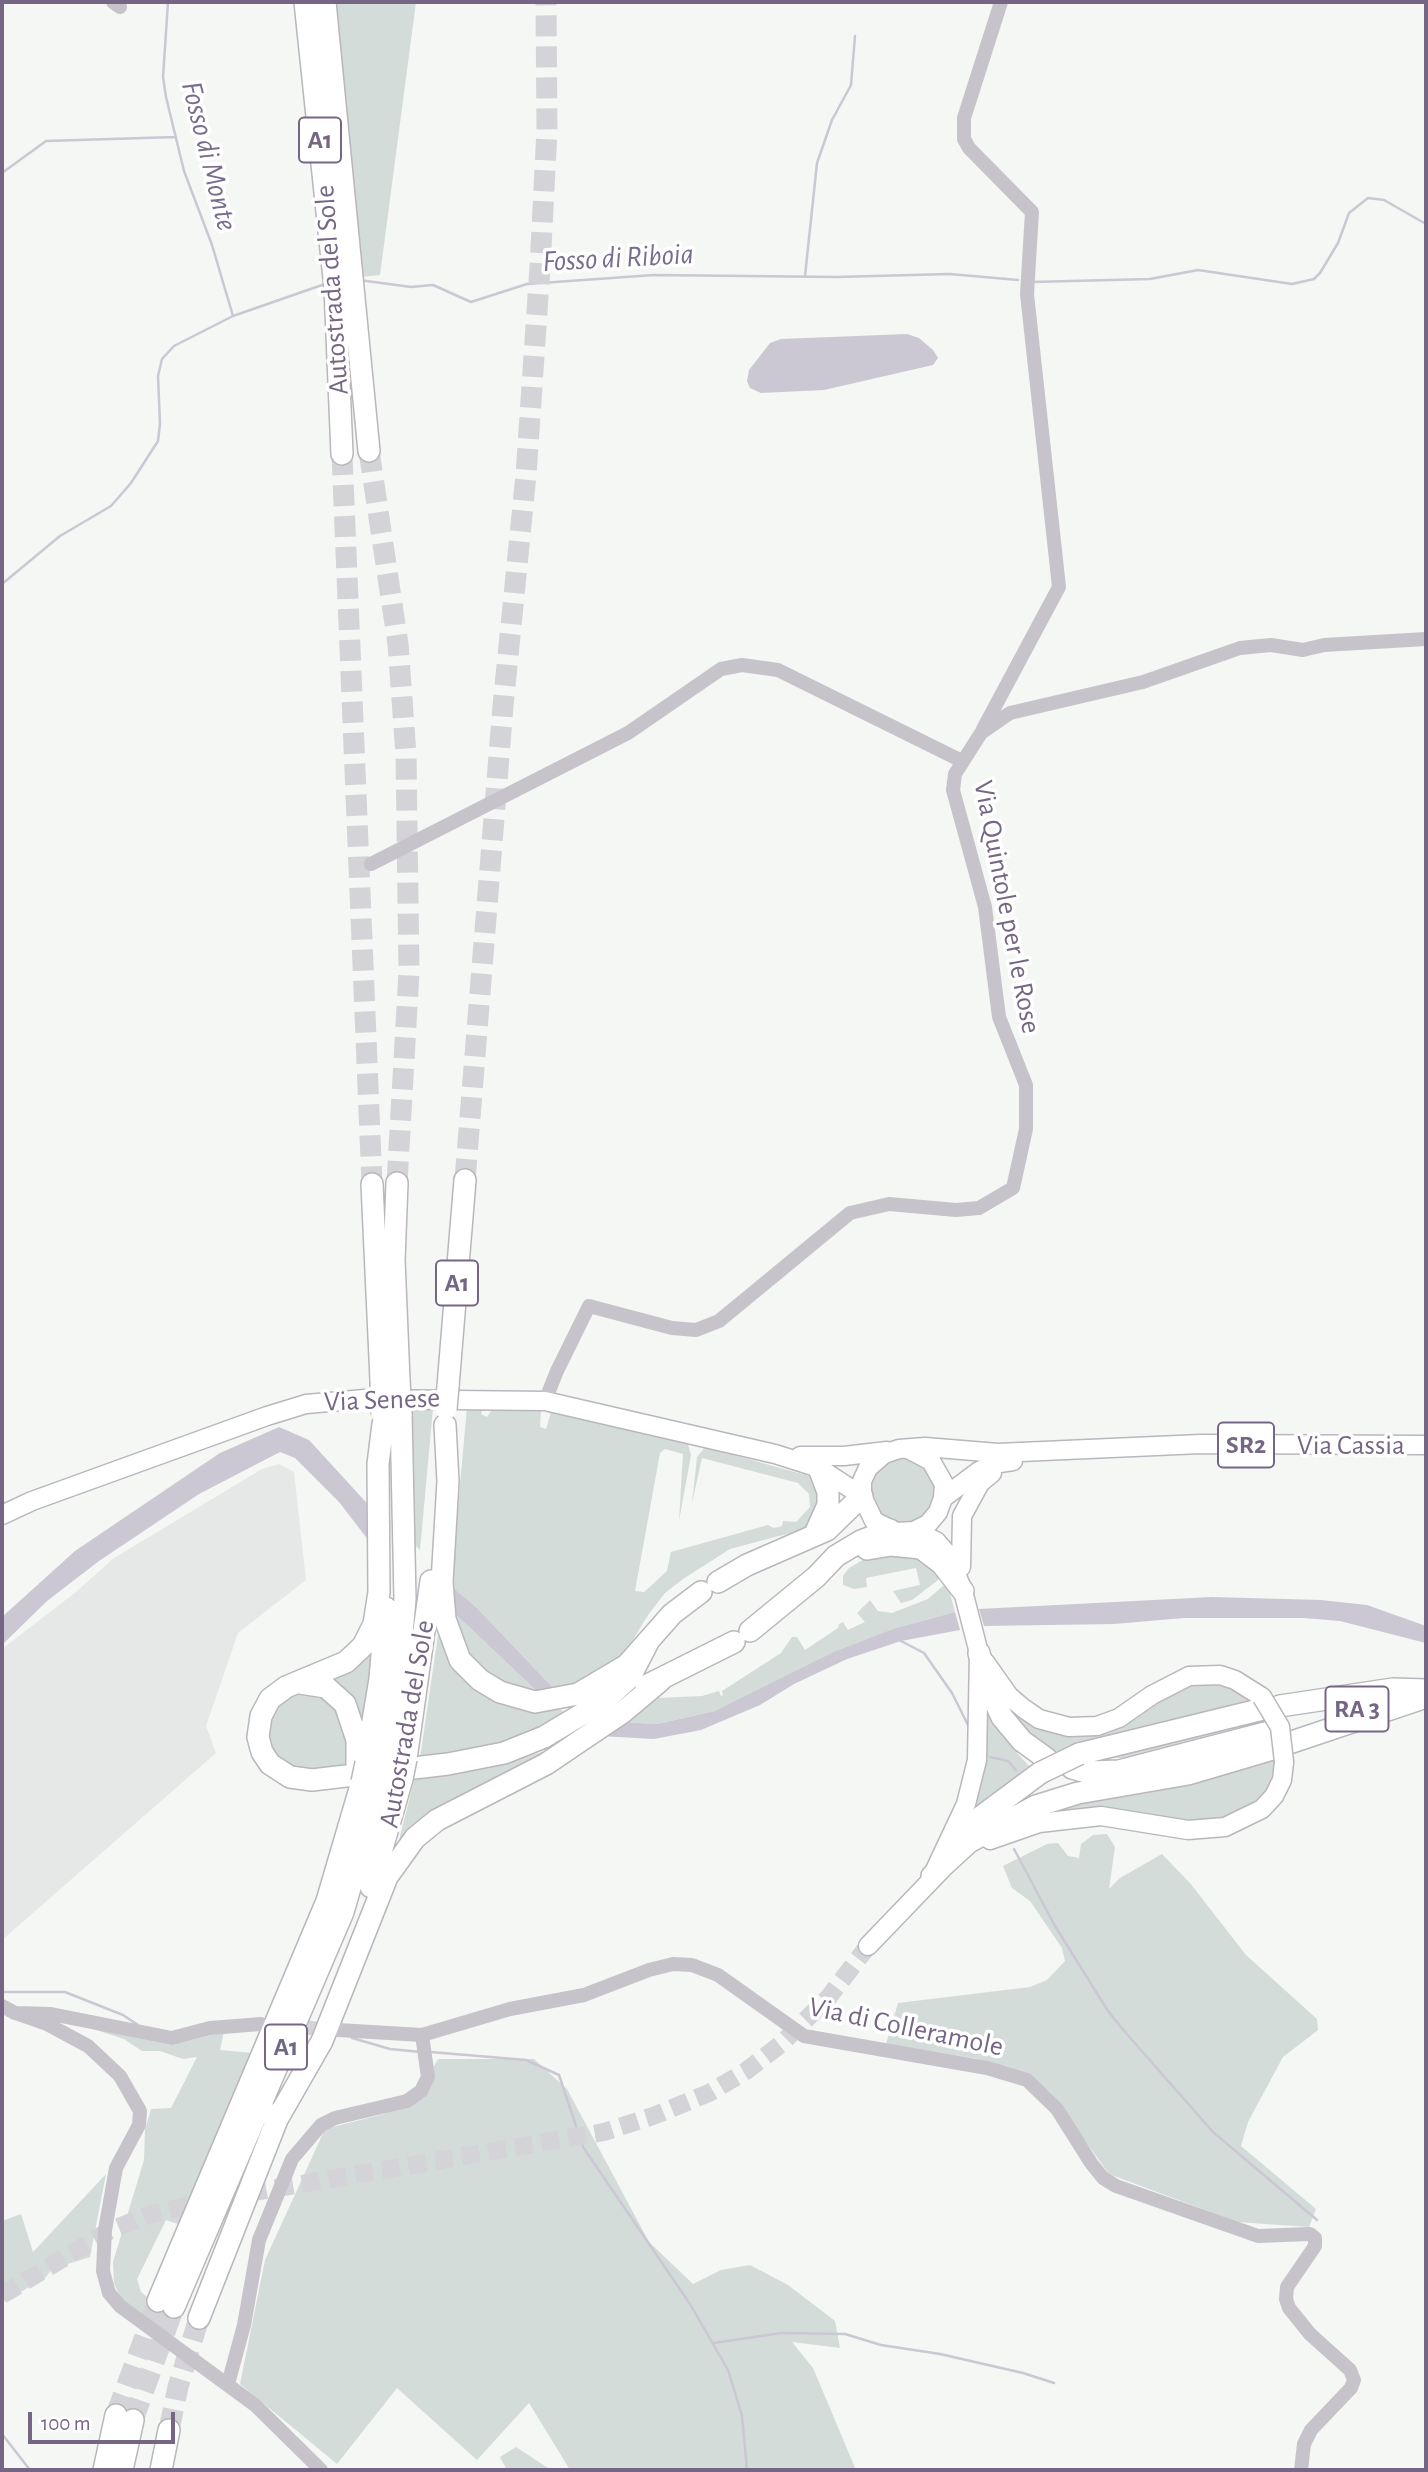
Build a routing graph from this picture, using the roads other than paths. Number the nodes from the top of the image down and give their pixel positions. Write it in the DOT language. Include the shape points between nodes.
graph roads {
  1 [pos="305,2"];
  2 [pos="325,2"];
  3 [pos="1001,2"];
  4 [pos="344,282"];
  5 [pos="369,451"];
  6 [pos="342,454"];
  7 [pos="1426,639"];
  8 [pos="981,733"];
  9 [pos="962,761"];
  10 [pos="371,864"];
  11 [pos="465,1180"];
  12 [pos="397,1183"];
  13 [pos="372,1184"];
  14 [pos="390,1380"];
  15 [pos="545,1401"];
  16 [pos="389,1417"];
  17 [pos="1426,1446"];
  18 [pos="899,1450"];
  19 [pos="1066,1452"];
  20 [pos="775,1454"];
  21 [pos="1009,1462"];
  22 [pos="819,1468"];
  23 [pos="862,1496"];
  24 [pos="943,1501"];
  25 [pos="2,1515"];
  26 [pos="890,1530"];
  27 [pos="914,1531"];
  28 [pos="812,1539"];
  29 [pos="438,1560"];
  30 [pos="961,1567"];
  31 [pos="384,1570"];
  32 [pos="816,1577"];
  33 [pos="963,1591"];
  34 [pos="648,1642"];
  35 [pos="979,1653"];
  36 [pos="660,1681"];
  37 [pos="294,1683"];
  38 [pos="626,1688"];
  39 [pos="1426,1693"];
  40 [pos="604,1701"];
  41 [pos="1268,1704"];
  42 [pos="1283,1742"];
  43 [pos="1076,1761"];
  44 [pos="1044,1766"];
  45 [pos="377,1772"];
  46 [pos="932,1876"];
  47 [pos="868,1946"];
  48 [pos="2,2006"];
  49 [pos="15,2013"];
  50 [pos="261,2024"];
  51 [pos="338,2030"];
  52 [pos="422,2035"];
  53 [pos="275,2123"];
  54 [pos="199,2318"];
  55 [pos="228,2384"];
  56 [pos="169,2430"];
  57 [pos="104,2470"];
  58 [pos="122,2470"];
  59 [pos="162,2470"];
  60 [pos="321,2470"];
  61 [pos="1301,2470"];
  1 -- 4 [label="highway, Autostrada del Sole / A1"];
  2 -- 4 [label="highway, Autostrada del Sole / A1"];
  3 -- 8 [label="street" via="964,118 964,139 1032,212 1027,294 1059,587"];
  4 -- 5 [label="highway, Autostrada del Sole / A1"];
  4 -- 6 [label="highway, Autostrada del Sole / A1"];
  7 -- 8 [label="street, Via Quintole per le Rose" via="1303,650 1271,645 1240,648 1143,682 1010,713"];
  8 -- 9 [label="street, Via Quintole per le Rose"];
  9 -- 10 [label="street" via="778,670 743,665 721,669 628,733"];
  9 -- 15 [label="street, Via Quintole per le Rose" via="953,790 985,907 999,1017 1026,1085 1026,1129 1013,1188 979,1208 889,1204 850,1213 719,1321 696,1330 589,1306"];
  11 -- 29 [label="highway, Autostrada del Sole / A1, bridge"];
  12 -- 14 [label="highway, Autostrada del Sole / A1"];
  13 -- 14 [label="highway, Autostrada del Sole / A1"];
  14 -- 16 [label="highway, Autostrada del Sole / A1, bridge"];
  15 -- 20 [label="main road, Via Senese / SR2"];
  15 -- 25 [label="main road, Via Senese / SR2" via="411,1398 306,1404"];
  16 -- 31 [label="highway" via="382,1491"];
  16 -- 45 [label="highway, Autostrada del Sole / A1" via="406,1518 405,1599 398,1681"];
  17 -- 19 [label="main road, Via Cassia / SR2" via="1201,1444"];
  18 -- 19 [label="main road, Via Cassia / SR2"];
  18 -- 20 [label="main road, Via Senese / SR2" via="844,1456"];
  18 -- 23 [label="main road" via="878,1457 868,1468"];
  18 -- 24 [label="main road" via="932,1461 944,1484"];
  19 -- 21 [label="main road, Via Cassia / SR2"];
  20 -- 22 [label="main road, Via Senese / SR2"];
  21 -- 24 [label="main road, Via Cassia / SR2" via="979,1471"];
  21 -- 30 [label="main road" via="980,1483 969,1499 962,1516"];
  22 -- 23 [label="main road, Via Senese / SR2"];
  22 -- 28 [label="highway" via="828,1505"];
  23 -- 26 [label="main road, SR2" via="874,1521"];
  23 -- 28 [label="highway"];
  24 -- 27 [label="main road, Via Cassia / SR2" via="931,1521"];
  24 -- 30 [label="main road"];
  26 -- 27 [label="main road"];
  26 -- 32 [label="highway" via="848,1548"];
  27 -- 33 [label="main road" via="944,1548"];
  28 -- 34 [label="highway" via="754,1561 710,1587 672,1614"];
  29 -- 40 [label="highway" via="444,1619 460,1660 471,1672 500,1692 535,1702 565,1698"];
  29 -- 45 [label="highway, Autostrada del Sole / A1" via="429,1605"];
  30 -- 33 [label="main road"];
  31 -- 37 [label="highway" via="377,1611 363,1646 338,1667"];
  31 -- 45 [label="highway, Autostrada del Sole / A1"];
  32 -- 33 [label="highway" via="865,1550 908,1546 934,1557"];
  32 -- 36 [label="highway" via="742,1637"];
  33 -- 35 [label="main road"];
  34 -- 38 [label="highway"];
  34 -- 40 [label="highway" via="618,1672"];
  35 -- 41 [label="main road" via="1023,1708 1069,1727 1097,1726 1119,1718 1189,1676 1220,1675 1236,1680"];
  35 -- 44 [label="highway" via="1002,1717"];
  35 -- 46 [label="main road" via="977,1760 966,1804"];
  36 -- 38 [label="highway"];
  36 -- 40 [label="highway"];
  37 -- 40 [label="highway" via="266,1705 258,1737 270,1765 296,1779 482,1758 525,1746"];
  37 -- 45 [label="highway" via="326,1687 345,1704 357,1740"];
  38 -- 40 [label="highway"];
  39 -- 41 [label="highway" via="1393,1689"];
  39 -- 42 [label="highway, RA 3"];
  40 -- 53 [label="highway" via="586,1737 525,1777 437,1820 402,1853 383,1886 322,2040"];
  41 -- 42 [label="main road, bridge"];
  41 -- 43 [label="highway"];
  42 -- 43 [label="highway, RA 3" via="1118,1771 1087,1772"];
  42 -- 46 [label="highway" via="1188,1774 1036,1806 969,1842"];
  42 -- 46 [label="main road" via="1282,1780 1274,1797 1262,1809 1225,1828 1205,1831 1123,1818 1069,1818 1010,1832 971,1849"];
  43 -- 44 [label="highway, bridge"];
  44 -- 46 [label="highway" via="978,1819"];
  45 -- 45 [label="highway, Autostrada del Sole / A1" via="343,1912 166,2304 327,1901"];
  45 -- 53 [label="highway, Autostrada del Sole / A1" via="361,1915"];
  46 -- 47 [label="main road"];
  48 -- 49 [label="street"];
  49 -- 50 [label="street" via="51,2014 172,2038 210,2028"];
  49 -- 55 [label="street" via="88,2046 120,2076 140,2110 139,2125 116,2168 105,2230 103,2271 109,2292 120,2306"];
  51 -- 52 [label="street, Via di Colleramole"];
  52 -- 55 [label="street" via="428,2077 421,2091 407,2101 321,2125 292,2159 259,2240"];
  52 -- 61 [label="street, Via di Colleramole" via="510,2009 584,1995 649,1970 692,1965 718,1975 804,2036 987,2068 1027,2080 1057,2109 1103,2178 1116,2186 1258,2236 1310,2234 1315,2238 1315,2246 1287,2287 1286,2299 1310,2334 1350,2370 1354,2380 1311,2430"];
  53 -- 54 [label="highway, Autostrada del Sole / A1"];
  55 -- 60 [label="street"];
  56 -- 59 [label="highway"];
  57 -- 58 [label="highway" via="124,2418"];
}
